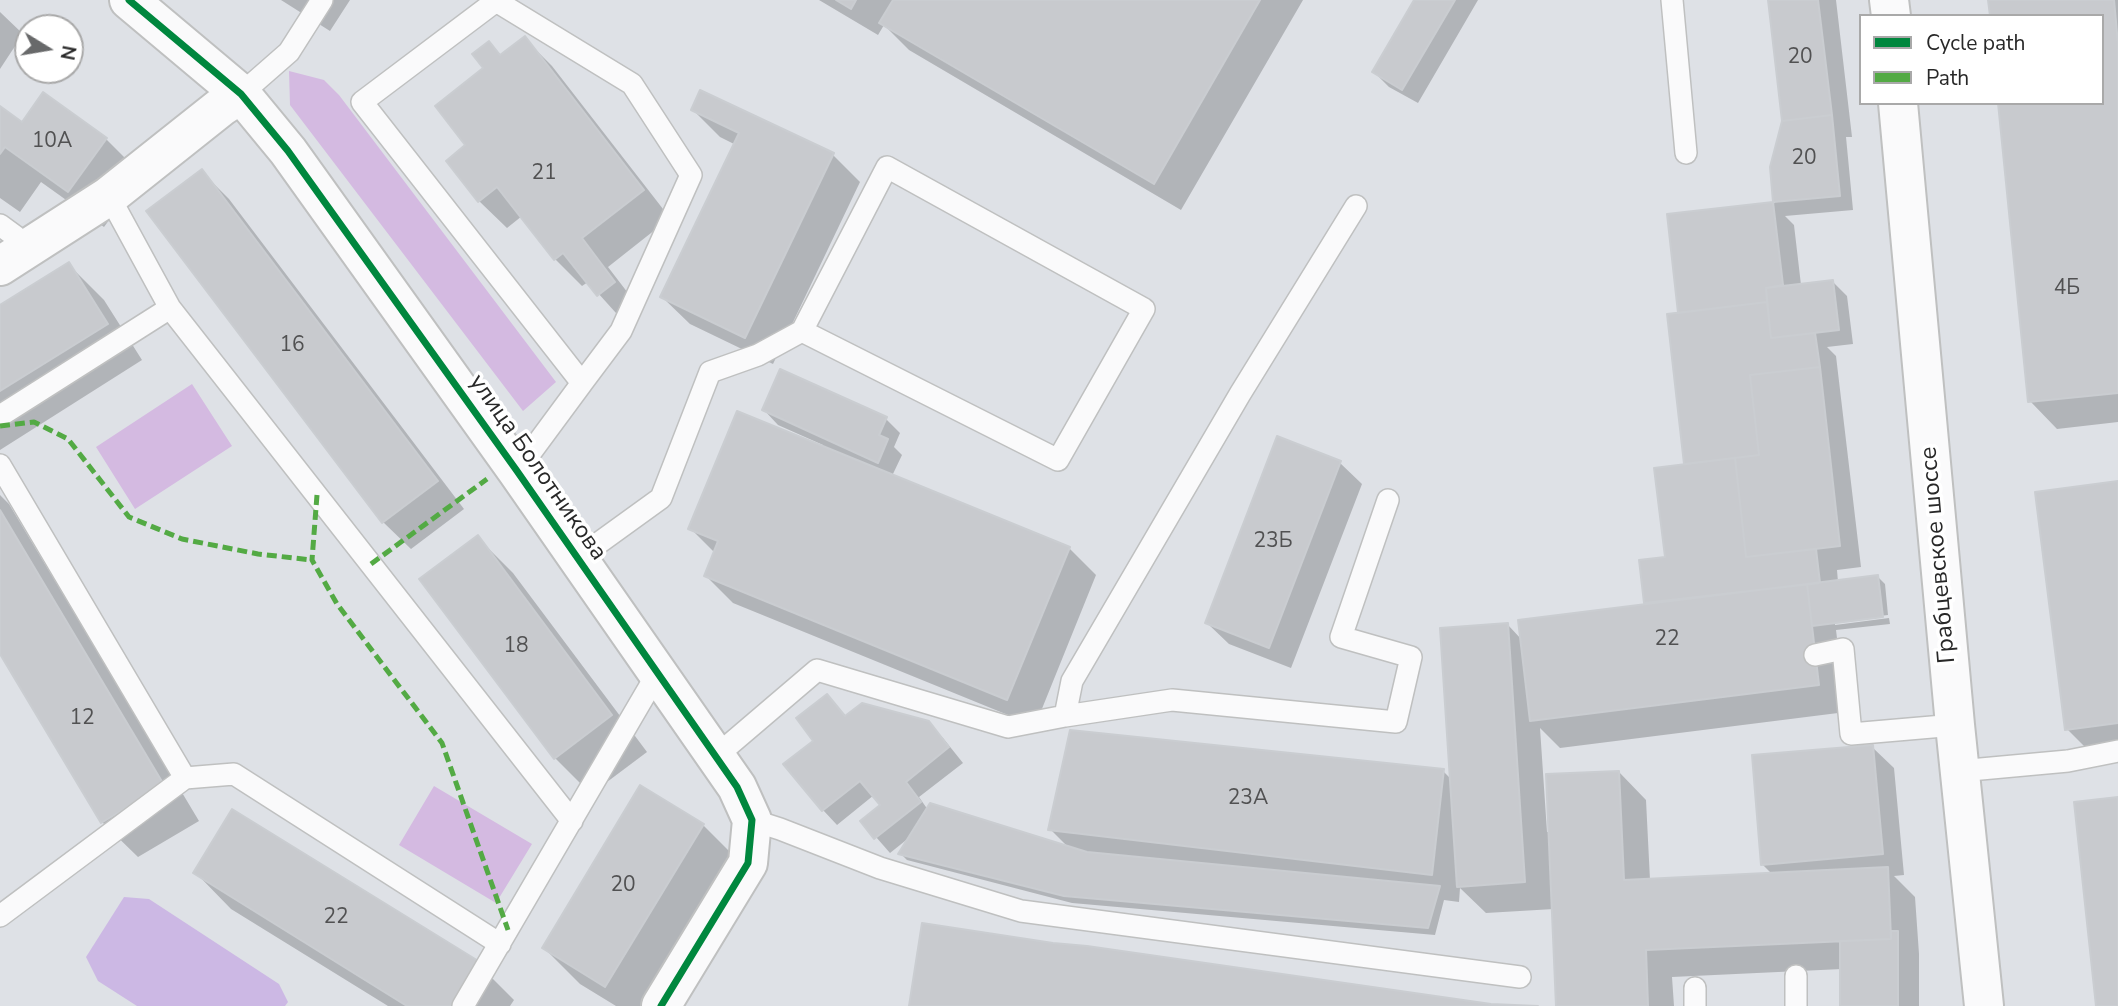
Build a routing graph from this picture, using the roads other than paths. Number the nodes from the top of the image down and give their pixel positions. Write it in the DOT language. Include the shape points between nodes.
graph roads {
  1 [pos="322,0"];
  2 [pos="1672,0"];
  3 [pos="138,2"];
  4 [pos="241,94"];
  5 [pos="1898,105"];
  6 [pos="1686,153"];
  7 [pos="109,196"];
  8 [pos="1356,206"];
  9 [pos="9,247"];
  10 [pos="170,308"];
  11 [pos="802,331"];
  12 [pos="582,383"];
  13 [pos="0,416"];
  14 [pos="0,465"];
  15 [pos="517,471"];
  16 [pos="1388,500"];
  17 [pos="578,558"];
  18 [pos="1815,655"];
  19 [pos="657,674"];
  20 [pos="1065,716"];
  21 [pos="1955,725"];
  22 [pos="2118,751"];
  23 [pos="716,757"];
  24 [pos="1959,771"];
  25 [pos="185,778"];
  26 [pos="752,820"];
  27 [pos="572,821"];
  28 [pos="0,916"];
  29 [pos="500,944"];
  30 [pos="1796,976"];
  31 [pos="1520,977"];
  32 [pos="463,1006"];
  33 [pos="661,1006"];
  34 [pos="1796,1006"];
  35 [pos="1984,1006"];
  1 -- 4 [label="lane" via="289,52"];
  2 -- 6 [label="lane"];
  3 -- 4 [label="street, улица Болотникова"];
  4 -- 7 [label="street"];
  4 -- 15 [label="street, улица Болотникова" via="288,151"];
  5 -- 21 [label="street, Грабцевское шоссе"];
  7 -- 9 [label="street"];
  7 -- 10 [label="lane"];
  8 -- 20 [label="lane" via="1072,681"];
  10 -- 13 [label="lane"];
  10 -- 27 [label="lane"];
  11 -- 11 [label="lane" via="887,167 1144,309 1059,460"];
  11 -- 17 [label="lane" via="758,355 710,372 661,498"];
  12 -- 12 [label="lane" via="362,102 496,1 632,84 691,175 621,331"];
  12 -- 15 [label="lane"];
  14 -- 25 [label="lane"];
  15 -- 17 [label="street, улица Болотникова"];
  16 -- 20 [label="lane" via="1341,637 1411,657 1395,722 1172,700"];
  17 -- 19 [label="street, улица Болотникова"];
  18 -- 21 [label="lane" via="1843,649 1851,734"];
  19 -- 23 [label="street, улица Болотникова"];
  19 -- 27 [label="lane"];
  20 -- 23 [label="lane" via="1008,727 817,670"];
  21 -- 24 [label="street, Грабцевское шоссе"];
  22 -- 24 [label="lane" via="2068,761"];
  23 -- 26 [label="street, улица Болотникова"];
  24 -- 35 [label="street, Грабцевское шоссе"];
  25 -- 28 [label="lane"];
  25 -- 29 [label="lane" via="234,774"];
  26 -- 31 [label="lane" via="880,868 1021,911"];
  26 -- 33 [label="street, улица Болотникова" via="748,863"];
  27 -- 29 [label="lane"];
  29 -- 32 [label="lane"];
  30 -- 34 [label="lane"];
}
